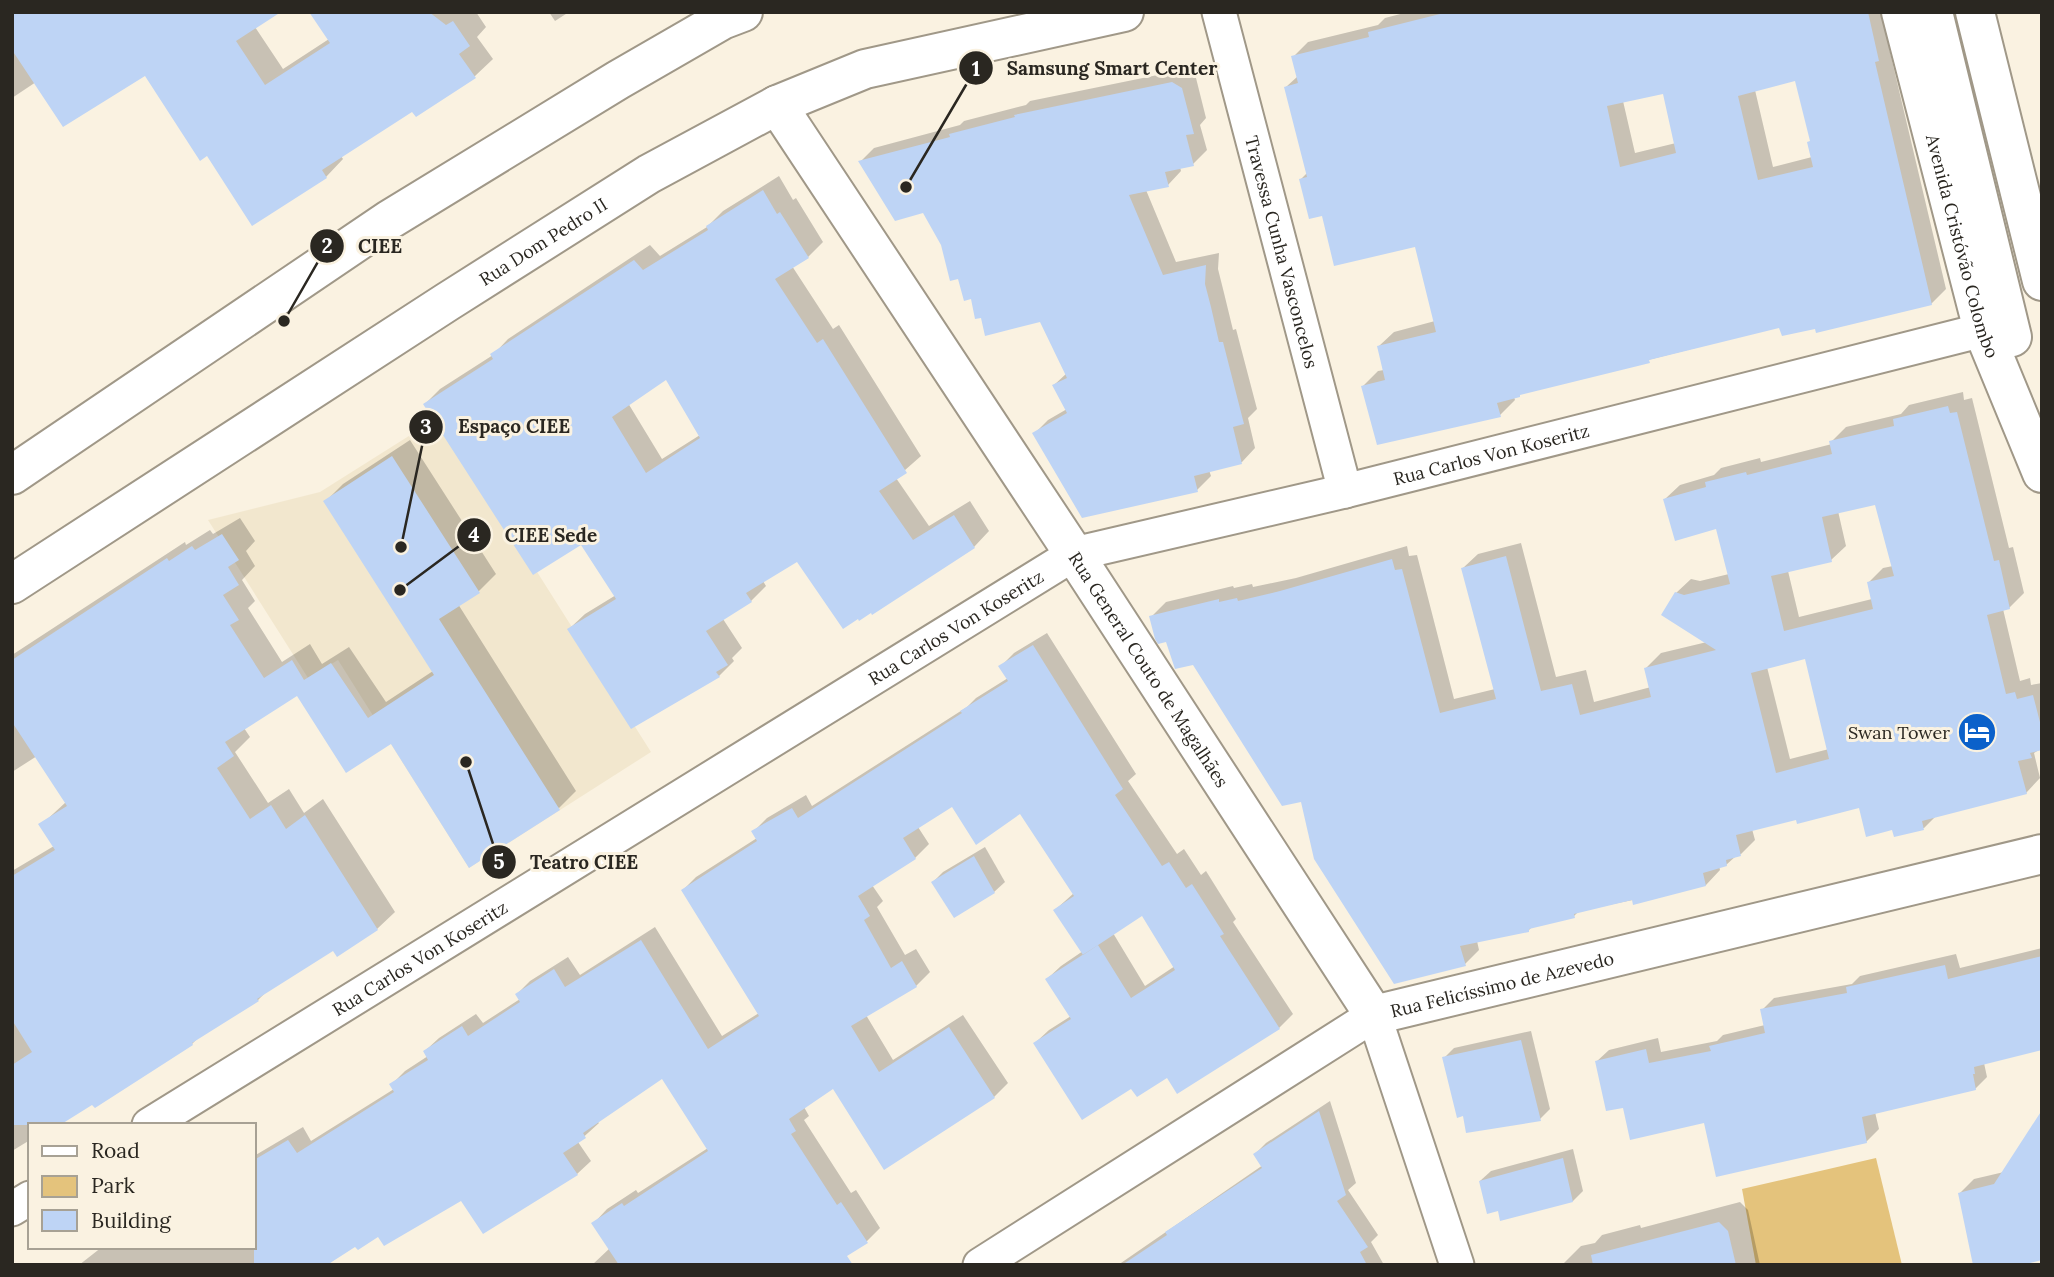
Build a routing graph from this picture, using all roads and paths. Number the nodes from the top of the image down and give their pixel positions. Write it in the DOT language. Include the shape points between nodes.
graph roads {
  1 [pos="1124,12"];
  2 [pos="1219,12"];
  3 [pos="1901,12"];
  4 [pos="1933,12"];
  5 [pos="1975,12"];
  6 [pos="2001,12"];
  7 [pos="727,15"];
  8 [pos="777,105"];
  9 [pos="2042,172"];
  10 [pos="2042,281"];
  11 [pos="1983,330"];
  12 [pos="2042,459"];
  13 [pos="2042,473"];
  14 [pos="12,475"];
  15 [pos="1345,491"];
  16 [pos="1074,554"];
  17 [pos="12,584"];
  18 [pos="2042,854"];
  19 [pos="1374,1015"];
  20 [pos="152,1123"];
  21 [pos="28,1199"];
  22 [pos="12,1209"];
  23 [pos="980,1265"];
  24 [pos="1457,1265"];
  1 -- 8 [label="main road, Rua Dom Pedro II" via="865,69"];
  2 -- 15 [label="street, Travessa Cunha Vasconcelos"];
  3 -- 11 [label="main road, Avenida Cristóvão Colombo"];
  4 -- 12 [label="main road"];
  5 -- 10 [label="main road"];
  6 -- 9 [label="main road"];
  7 -- 14 [label="main road" via="389,220"];
  8 -- 16 [label="main road, Rua General Couto de Magalhães"];
  8 -- 17 [label="main road, Rua Dom Pedro II" via="649,174"];
  11 -- 13 [label="main road, Avenida Cristóvão Colombo"];
  11 -- 15 [label="street, Rua Carlos Von Koseritz"];
  15 -- 16 [label="street, Rua Carlos Von Koseritz"];
  16 -- 19 [label="main road, Rua General Couto de Magalhães"];
  16 -- 20 [label="street, Rua Carlos Von Koseritz"];
  18 -- 19 [label="main road, Rua Felicíssimo de Azevedo"];
  19 -- 23 [label="street, Rua Felicíssimo de Azevedo"];
  19 -- 24 [label="street, Rua General Couto de Magalhães"];
  21 -- 22 [label="street"];
}
